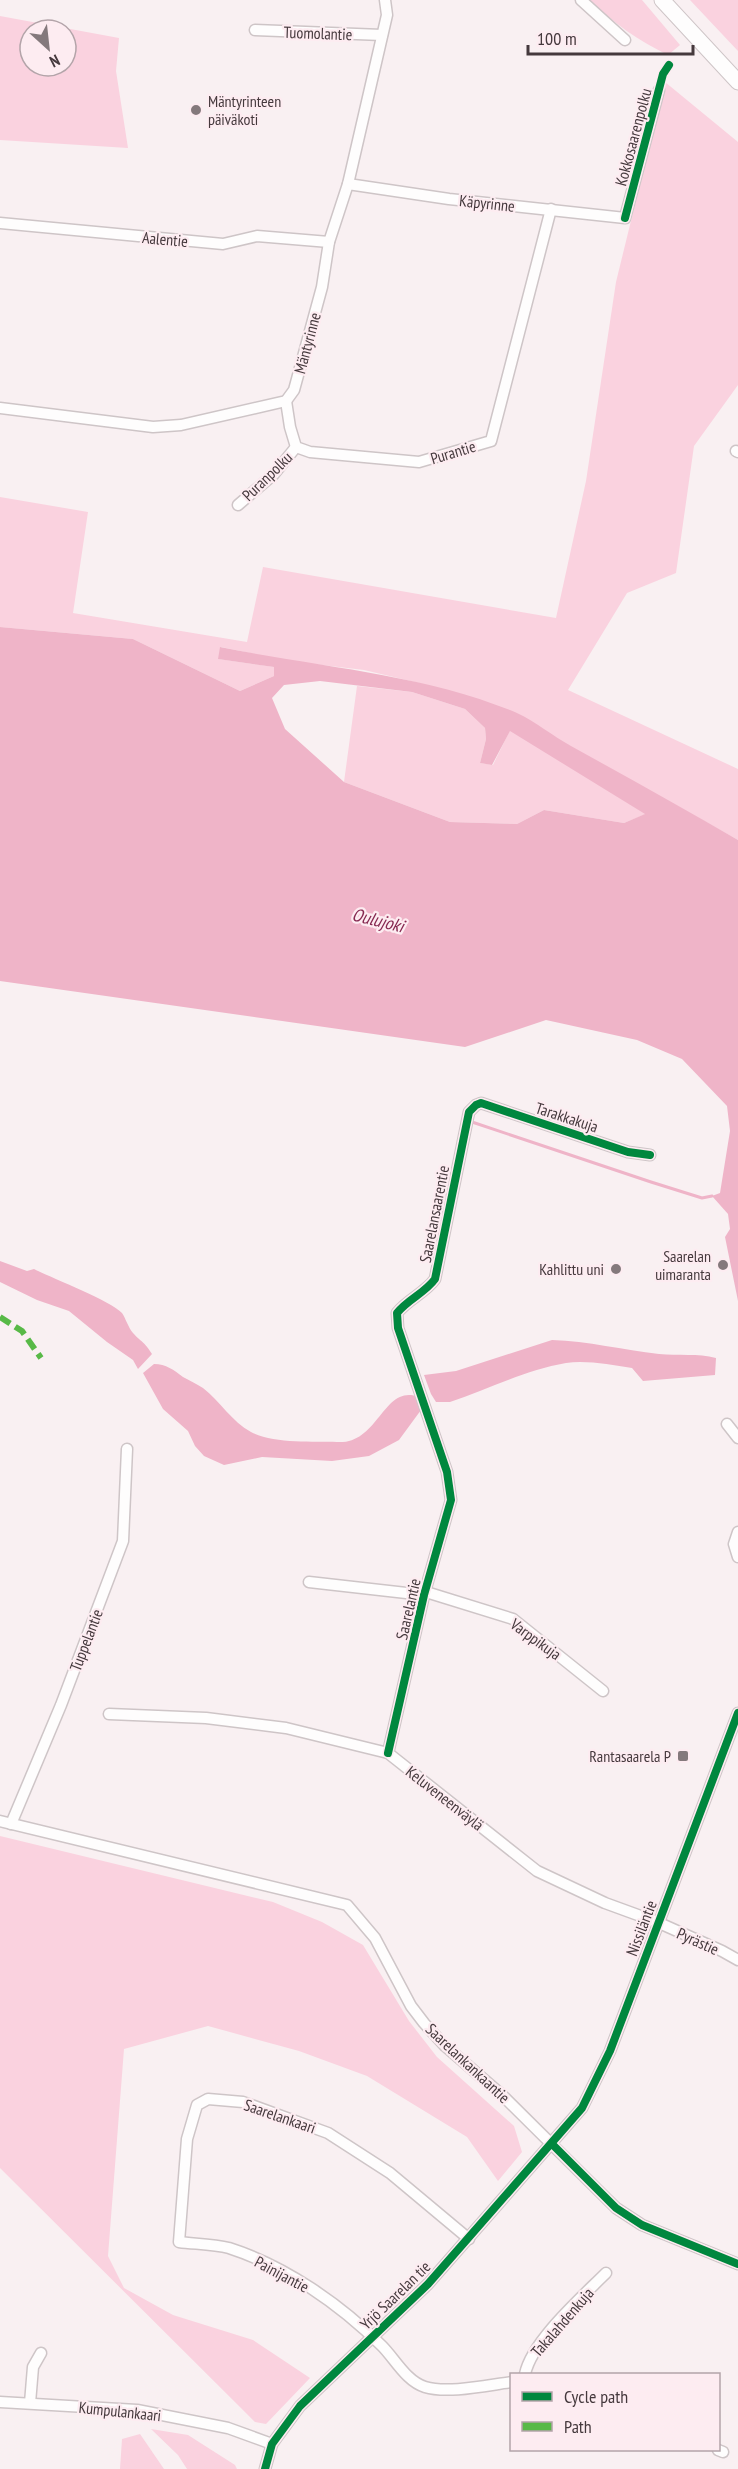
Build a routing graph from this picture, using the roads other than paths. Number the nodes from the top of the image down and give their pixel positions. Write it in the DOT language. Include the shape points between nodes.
graph roads {
  1 [pos="385,0"];
  2 [pos="581,0"];
  3 [pos="662,0"];
  4 [pos="255,30"];
  5 [pos="382,35"];
  6 [pos="625,40"];
  7 [pos="738,81"];
  8 [pos="659,90"];
  9 [pos="348,183"];
  10 [pos="551,209"];
  11 [pos="625,218"];
  12 [pos="0,223"];
  13 [pos="329,242"];
  14 [pos="286,401"];
  15 [pos="0,408"];
  16 [pos="296,447"];
  17 [pos="238,505"];
  18 [pos="476,1105"];
  19 [pos="650,1155"];
  20 [pos="727,1424"];
  21 [pos="738,1438"];
  22 [pos="128,1449"];
  23 [pos="447,1472"];
  24 [pos="738,1532"];
  25 [pos="738,1557"];
  26 [pos="309,1582"];
  27 [pos="425,1594"];
  28 [pos="603,1691"];
  29 [pos="738,1713"];
  30 [pos="109,1714"];
  31 [pos="388,1753"];
  32 [pos="6,1822"];
  33 [pos="657,1922"];
  34 [pos="738,1960"];
  35 [pos="552,2144"];
  36 [pos="469,2239"];
  37 [pos="178,2242"];
  38 [pos="738,2264"];
  39 [pos="606,2273"];
  40 [pos="372,2337"];
  41 [pos="41,2354"];
  42 [pos="525,2373"];
  43 [pos="510,2382"];
  44 [pos="0,2402"];
  45 [pos="30,2403"];
  46 [pos="272,2444"];
  47 [pos="265,2469"];
  1 -- 5 [label="street, Mäntyrinne" via="387,15"];
  2 -- 6 [label="street"];
  3 -- 7 [label="main road"];
  4 -- 5 [label="street, Tuomolantie"];
  5 -- 9 [label="street, Mäntyrinne"];
  8 -- 11 [label="street, Kokkosaarenpolku"];
  9 -- 10 [label="street, Käpyrinne" via="449,199"];
  9 -- 13 [label="street, Mäntyrinne"];
  10 -- 11 [label="street, Käpyrinne"];
  10 -- 16 [label="street, Purantie" via="491,441 420,462 310,452"];
  12 -- 13 [label="street, Aalentie" via="223,244 257,236"];
  13 -- 14 [label="street, Mäntyrinne" via="322,287 294,390"];
  14 -- 15 [label="street" via="181,425 153,427"];
  14 -- 16 [label="street"];
  16 -- 17 [label="street, Puranpolku" via="274,474"];
  18 -- 19 [label="street, Tarakkakuja" via="481,1103 628,1152"];
  18 -- 23 [label="street, Saarelansaarentie" via="469,1112 460,1147 435,1279 397,1313 398,1328"];
  20 -- 21 [label="street"];
  22 -- 32 [label="street, Tuppelantie" via="123,1540 61,1705"];
  23 -- 27 [label="street, Saarelantie" via="451,1500"];
  24 -- 25 [label="street" via="734,1544"];
  26 -- 27 [label="street, Varppikuja"];
  27 -- 28 [label="street, Varppikuja" via="513,1619"];
  27 -- 31 [label="street, Saarelantie"];
  29 -- 33 [label="street, Nissiläntie"];
  30 -- 31 [label="street, Keluveneenväylä" via="206,1718 286,1728"];
  31 -- 33 [label="street, Keluveneenväylä" via="537,1871"];
  32 -- 35 [label="street, Saarelankankaantie" via="347,1905 375,1938 424,2023"];
  33 -- 34 [label="street, Pyrästie"];
  33 -- 35 [label="street, Nissiläntie" via="597,2080 582,2108"];
  35 -- 36 [label="street, Yrjö Saarelan tie"];
  35 -- 38 [label="street, Saarelankankaantie" via="616,2208 633,2219"];
  36 -- 37 [label="street, Saarelankaari" via="390,2173 328,2133 243,2102 208,2099 197,2104 187,2139"];
  36 -- 40 [label="street, Yrjö Saarelan tie"];
  37 -- 40 [label="street, Painijantie" via="227,2248 275,2267 330,2301"];
  39 -- 42 [label="street, Takalahdenkuja" via="536,2349"];
  40 -- 43 [label="street, Painijantie" via="402,2370 424,2386 449,2389"];
  40 -- 46 [label="street, Yrjö Saarelan tie" via="300,2406"];
  41 -- 45 [label="street" via="33,2367"];
  44 -- 45 [label="street, Kumpulankaari"];
  45 -- 46 [label="street, Kumpulankaari" via="137,2410 228,2428"];
  46 -- 47 [label="street, Yrjö Saarelan tie"];
}
